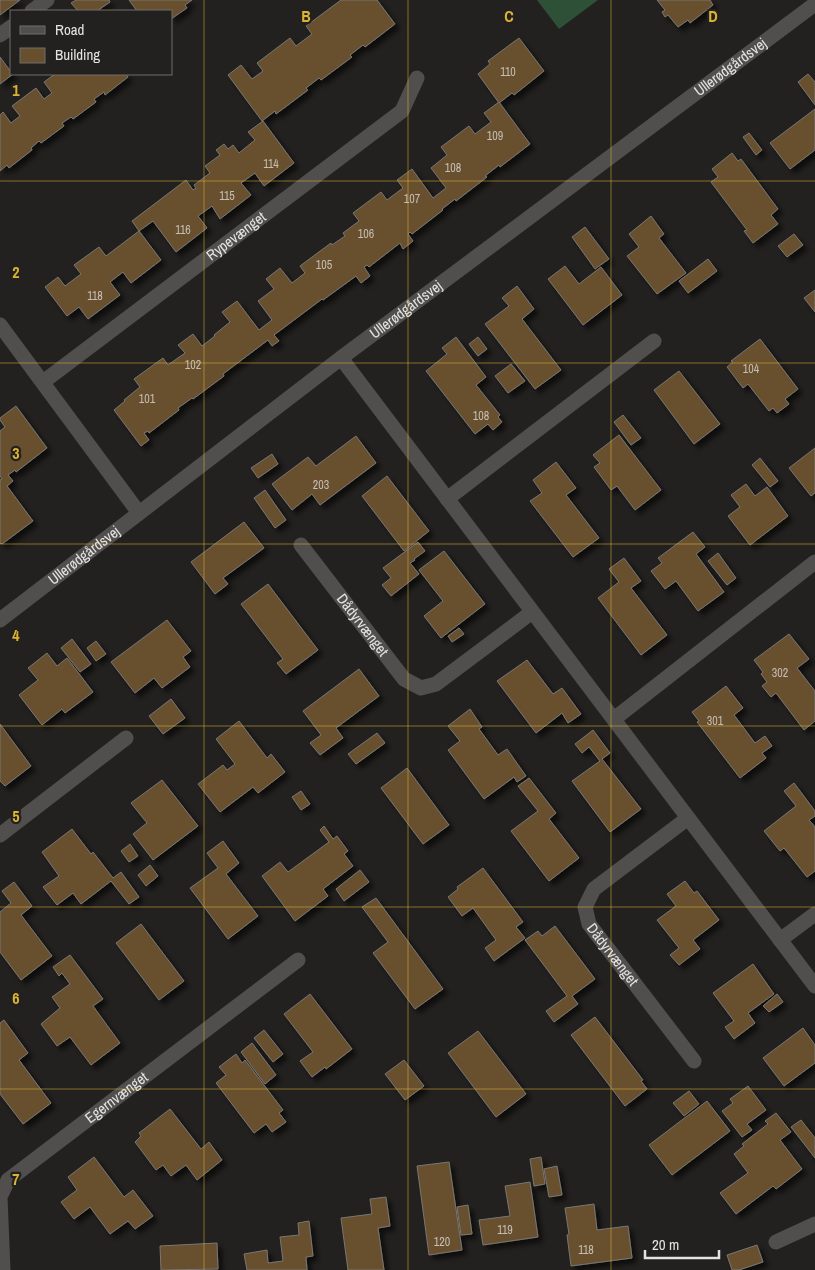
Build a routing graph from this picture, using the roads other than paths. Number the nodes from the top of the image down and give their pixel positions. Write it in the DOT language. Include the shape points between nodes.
graph roads {
  1 [pos="47,0"];
  2 [pos="815,4"];
  3 [pos="33,10"];
  4 [pos="417,78"];
  5 [pos="0,324"];
  6 [pos="654,341"];
  7 [pos="341,358"];
  8 [pos="43,382"];
  9 [pos="447,499"];
  10 [pos="139,513"];
  11 [pos="301,545"];
  12 [pos="815,562"];
  13 [pos="532,612"];
  14 [pos="0,620"];
  15 [pos="614,719"];
  16 [pos="126,738"];
  17 [pos="688,818"];
  18 [pos="0,835"];
  19 [pos="815,914"];
  20 [pos="780,940"];
  21 [pos="298,960"];
  22 [pos="815,986"];
  23 [pos="694,1061"];
  24 [pos="815,1224"];
  25 [pos="776,1242"];
  26 [pos="3,1270"];
  1 -- 3 [label="street"];
  2 -- 7 [label="street, Ullerødgårdsvej"];
  4 -- 8 [label="street, Rypevænget" via="402,111"];
  5 -- 8 [label="street"];
  6 -- 9 [label="street"];
  7 -- 9 [label="street"];
  7 -- 10 [label="street, Ullerødgårdsvej"];
  8 -- 10 [label="street"];
  9 -- 13 [label="street"];
  10 -- 14 [label="street, Ullerødgårdsvej"];
  11 -- 13 [label="street, Dådyrvænget" via="404,679 422,688 436,684"];
  12 -- 15 [label="street"];
  13 -- 15 [label="street"];
  15 -- 17 [label="street"];
  16 -- 18 [label="street"];
  17 -- 20 [label="street"];
  17 -- 23 [label="street, Dådyrvænget" via="594,889 585,907 589,924"];
  19 -- 20 [label="street"];
  20 -- 22 [label="street"];
  21 -- 26 [label="street, Egernvænget" via="8,1180 0,1197"];
  24 -- 25 [label="street"];
}
